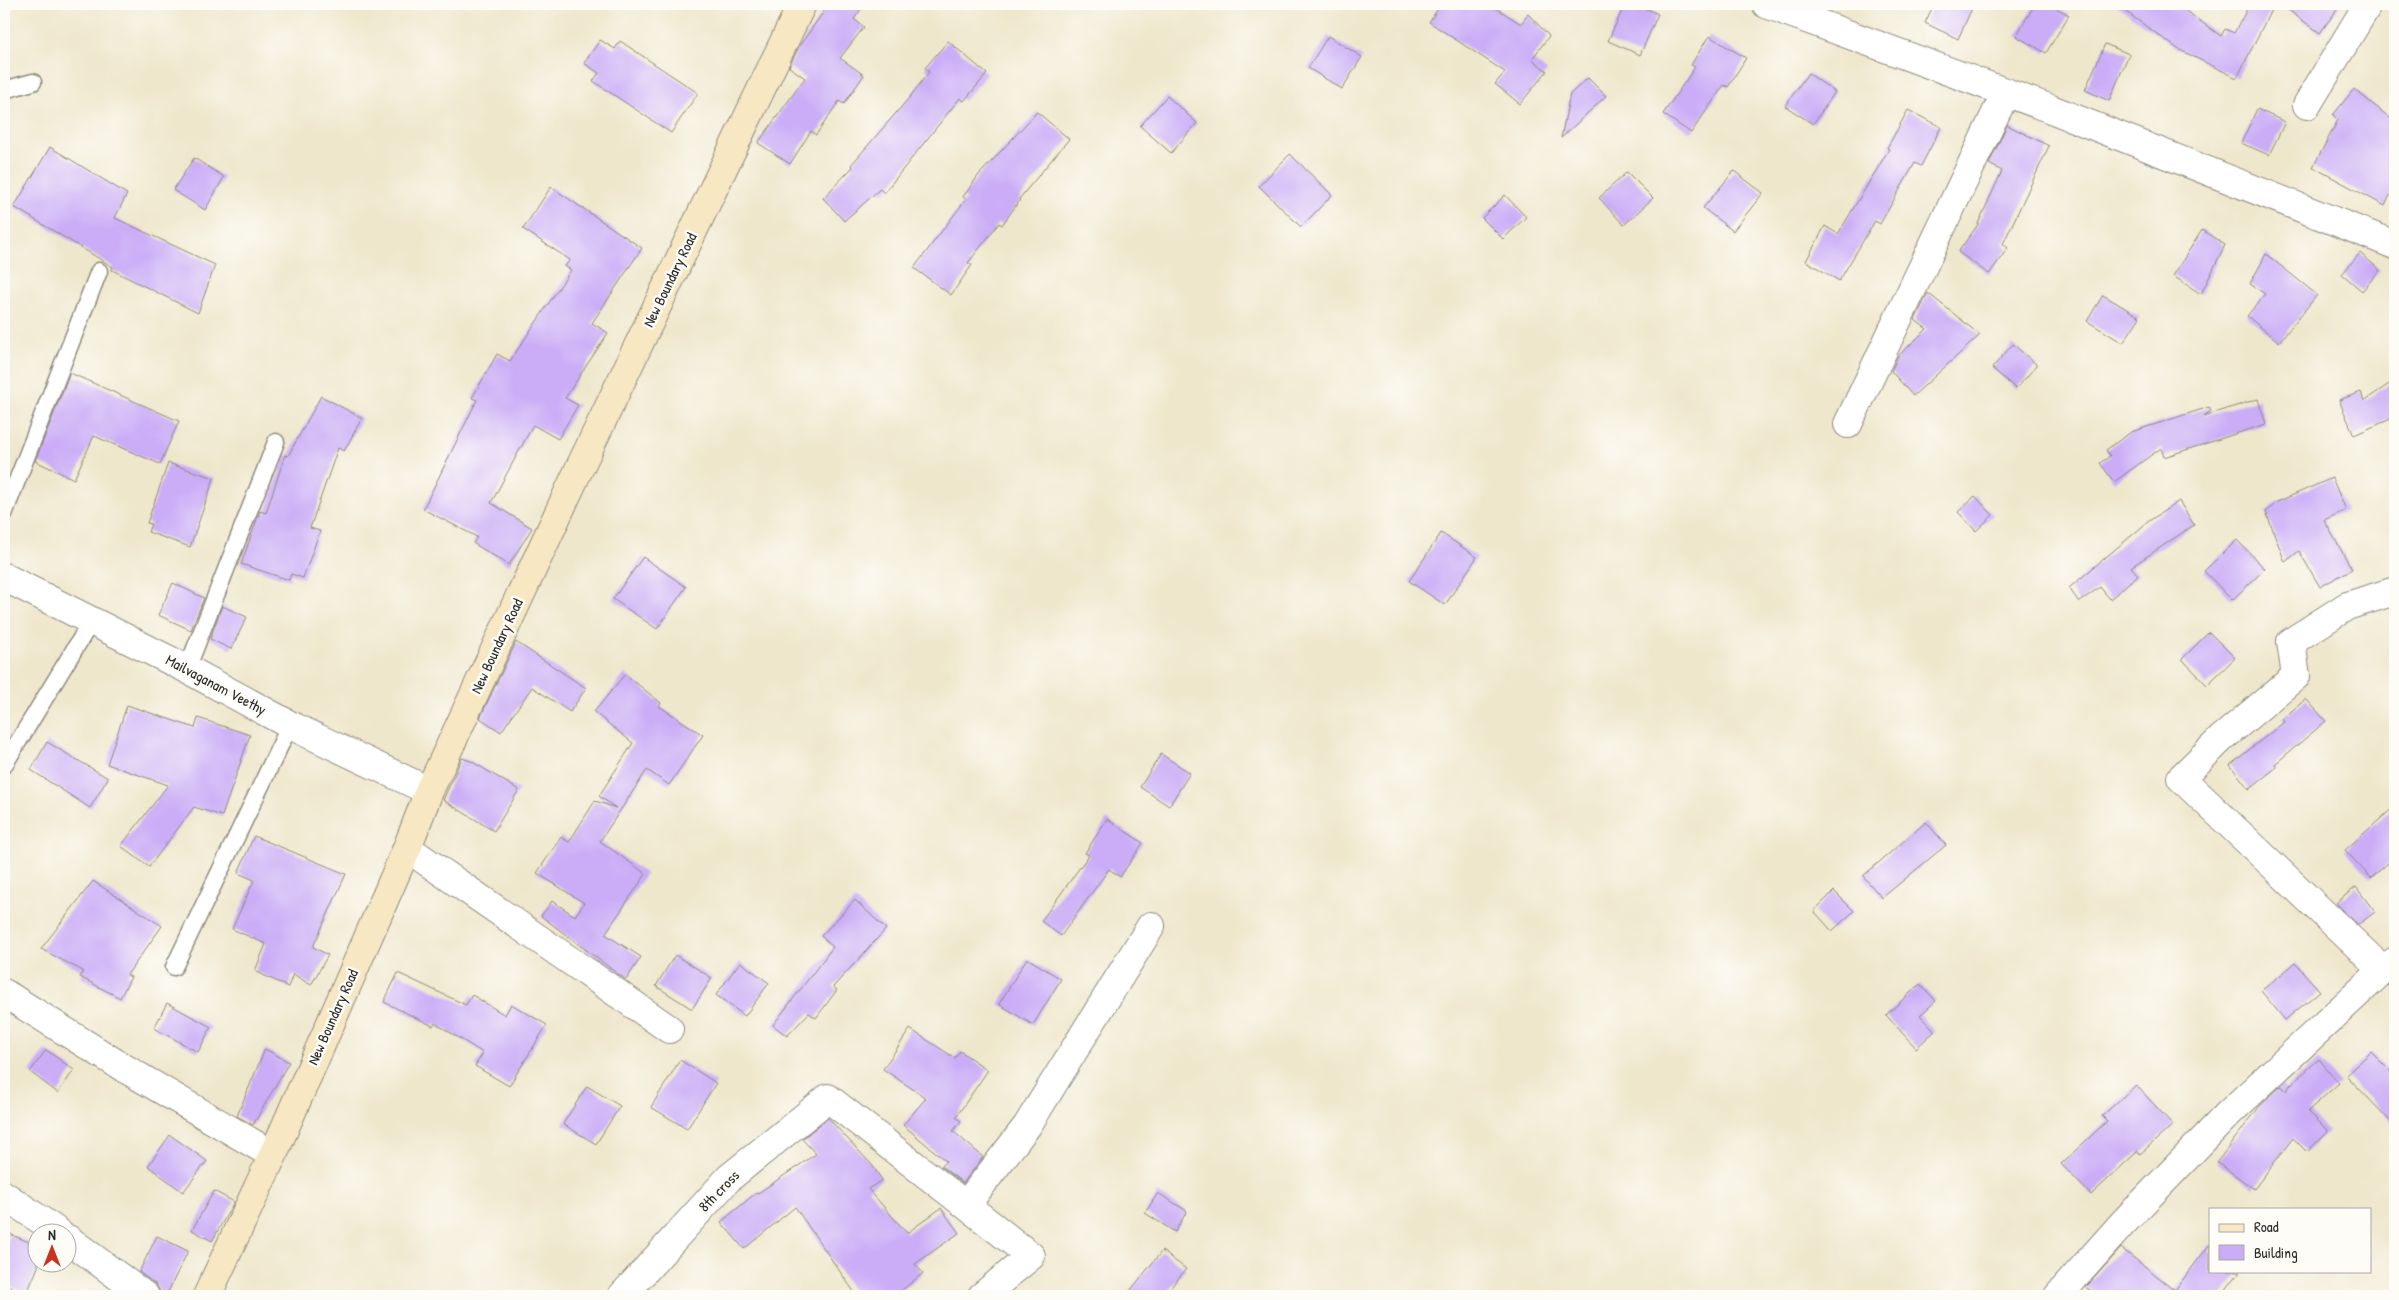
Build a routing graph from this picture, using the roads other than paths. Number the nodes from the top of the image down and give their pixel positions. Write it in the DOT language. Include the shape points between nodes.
graph roads {
  1 [pos="802,4"];
  2 [pos="1766,4"];
  3 [pos="2368,4"];
  4 [pos="33,82"];
  5 [pos="4,90"];
  6 [pos="2006,92"];
  7 [pos="2308,105"];
  8 [pos="2395,245"];
  9 [pos="100,272"];
  10 [pos="1848,424"];
  11 [pos="276,442"];
  12 [pos="4,514"];
  13 [pos="4,577"];
  14 [pos="2395,591"];
  15 [pos="91,622"];
  16 [pos="187,669"];
  17 [pos="290,725"];
  18 [pos="4,765"];
  19 [pos="429,791"];
  20 [pos="407,848"];
  21 [pos="1151,926"];
  22 [pos="2389,966"];
  23 [pos="174,968"];
  24 [pos="4,993"];
  25 [pos="669,1029"];
  26 [pos="273,1155"];
  27 [pos="4,1196"];
  28 [pos="966,1205"];
  29 [pos="43,1222"];
  30 [pos="78,1246"];
  31 [pos="145,1296"];
  32 [pos="207,1296"];
  33 [pos="622,1296"];
  34 [pos="982,1296"];
  35 [pos="2058,1296"];
  1 -- 19 [label="main road, New Boundary Road" via="583,460"];
  2 -- 6 [label="street"];
  3 -- 7 [label="street"];
  4 -- 5 [label="lane"];
  6 -- 8 [label="street"];
  6 -- 10 [label="street"];
  9 -- 12 [label="lane"];
  11 -- 16 [label="lane"];
  13 -- 15 [label="street, Mailvaganam Veethy"];
  14 -- 22 [label="street" via="2348,606 2291,642 2296,676 2221,739 2181,778"];
  15 -- 16 [label="street, Mailvaganam Veethy"];
  15 -- 18 [label="lane"];
  16 -- 17 [label="street, Mailvaganam Veethy"];
  17 -- 19 [label="street, Mailvaganam Veethy"];
  17 -- 23 [label="lane"];
  19 -- 20 [label="main road, New Boundary Road"];
  20 -- 25 [label="street"];
  20 -- 26 [label="main road, New Boundary Road"];
  21 -- 28 [label="street" via="1027,1126"];
  22 -- 35 [label="street" via="2228,1114"];
  24 -- 26 [label="street"];
  26 -- 32 [label="main road, New Boundary Road"];
  27 -- 29 [label="street"];
  28 -- 33 [label="street, 8th cross" via="828,1098 729,1178"];
  28 -- 34 [label="street" via="1031,1256"];
  30 -- 31 [label="street"];
}
